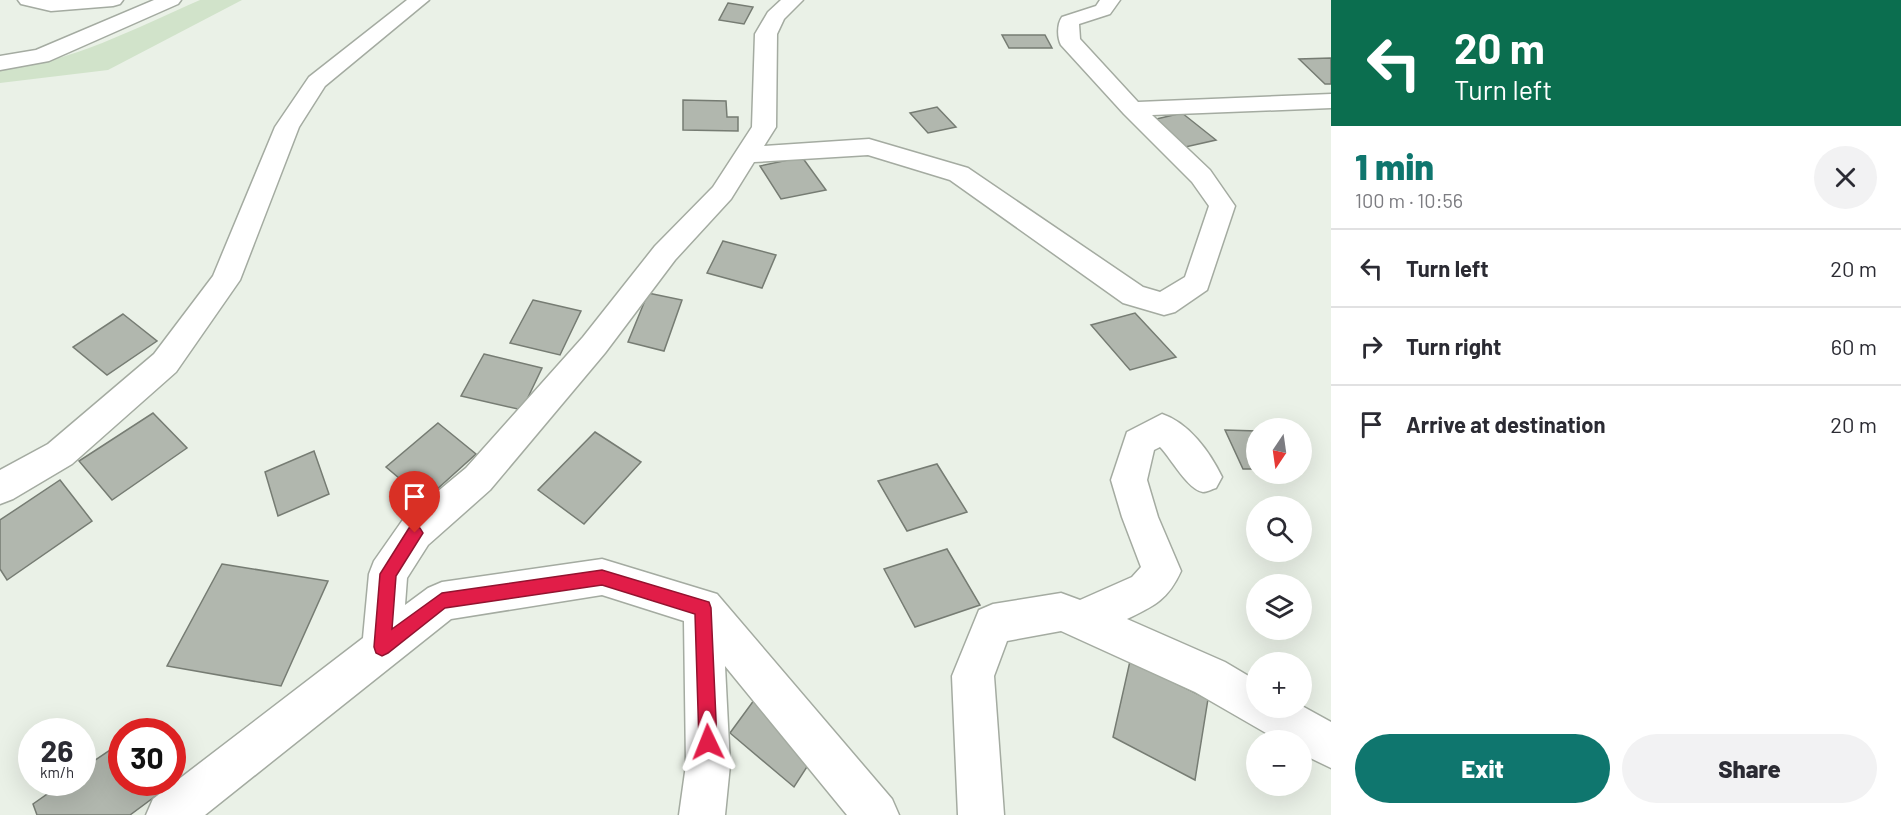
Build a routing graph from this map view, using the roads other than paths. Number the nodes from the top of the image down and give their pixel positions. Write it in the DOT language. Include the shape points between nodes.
graph roads {
  1 [pos="28,0"];
  2 [pos="113,0"];
  3 [pos="171,0"];
  4 [pos="418,0"];
  5 [pos="794,0"];
  6 [pos="1110,0"];
  7 [pos="0,63"];
  8 [pos="1331,101"];
  9 [pos="1132,109"];
  10 [pos="746,155"];
  11 [pos="1204,477"];
  12 [pos="0,488"];
  13 [pos="703,608"];
  14 [pos="1080,620"];
  15 [pos="382,647"];
  16 [pos="1246,698"];
  17 [pos="1282,718"];
  18 [pos="1331,746"];
  19 [pos="169,815"];
  20 [pos="702,815"];
  21 [pos="876,815"];
  22 [pos="981,815"];
  1 -- 2 [label="street" via="51,5"];
  3 -- 7 [label="street" via="40,56"];
  4 -- 12 [label="street" via="317,82 287,127 226,280 165,363 60,454"];
  5 -- 10 [label="street" via="775,16 766,34 764,127"];
  6 -- 9 [label="street" via="1103,10 1069,21 1069,40"];
  8 -- 9 [label="street"];
  9 -- 10 [label="street" via="1201,176 1222,206 1197,283 1164,304 1133,295 959,174 869,147"];
  10 -- 15 [label="street" via="722,193 665,253 594,345 478,479 415,533 388,574"];
  11 -- 14 [label="street" via="1183,447 1162,428 1139,442 1129,480 1162,571 1146,590"];
  13 -- 15 [label="street" via="602,577 442,601"];
  13 -- 20 [label="street" via="708,765"];
  13 -- 21 [label="street"];
  14 -- 16 [label="street" via="1210,677"];
  14 -- 22 [label="street" via="1061,612 993,624 973,675"];
  15 -- 19 [label="street"];
  17 -- 18 [label="street"];
}
